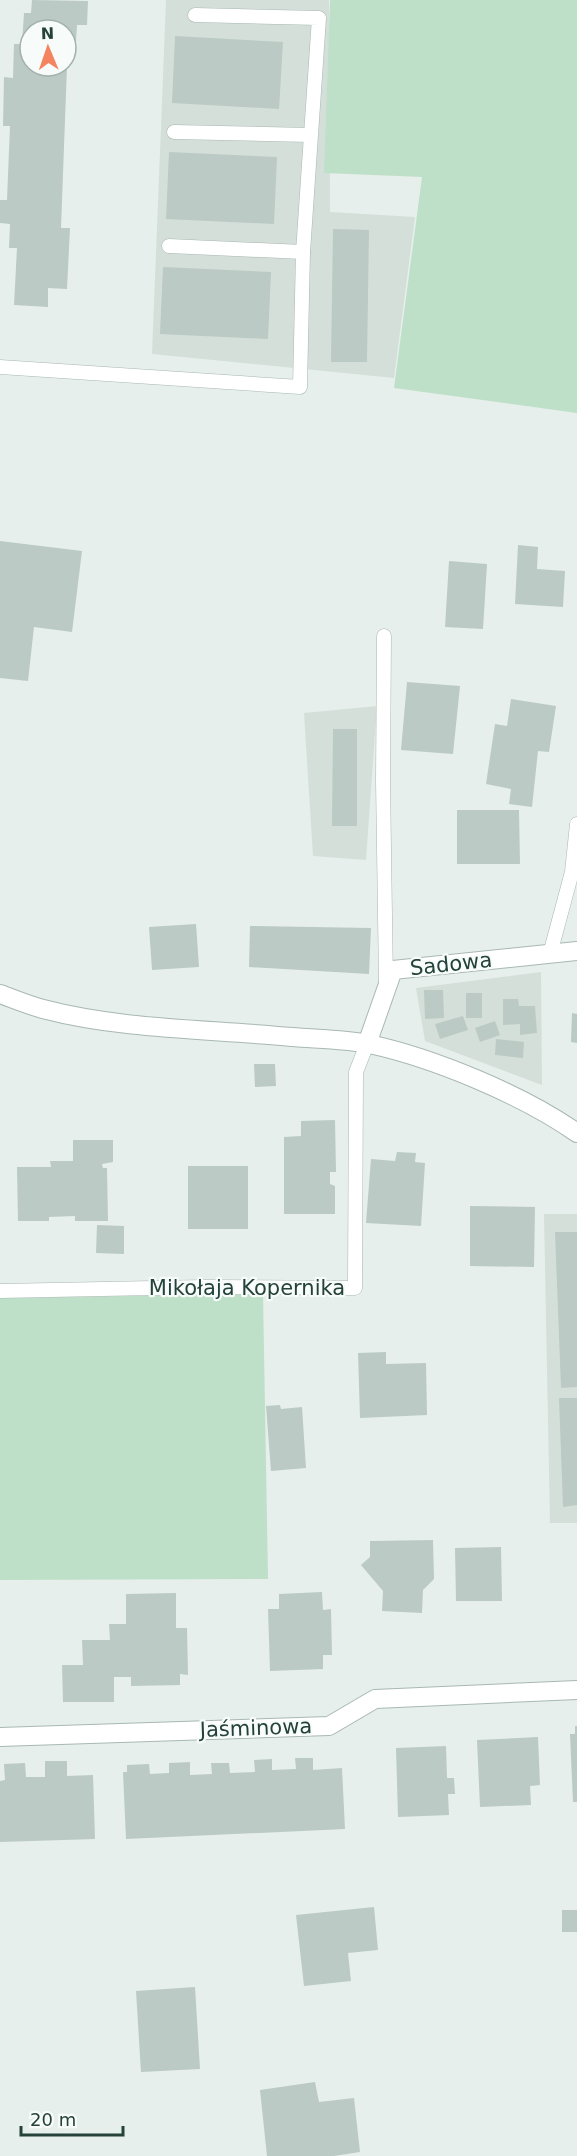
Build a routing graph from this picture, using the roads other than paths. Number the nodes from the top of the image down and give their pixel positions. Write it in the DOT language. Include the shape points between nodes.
graph roads {
  1 [pos="195,15"];
  2 [pos="174,132"];
  3 [pos="310,135"];
  4 [pos="169,246"];
  5 [pos="303,252"];
  6 [pos="0,367"];
  7 [pos="384,636"];
  8 [pos="577,824"];
  9 [pos="577,951"];
  10 [pos="550,954"];
  11 [pos="386,992"];
  12 [pos="0,994"];
  13 [pos="367,1044"];
  14 [pos="577,1133"];
  15 [pos="0,1291"];
  16 [pos="577,1690"];
  17 [pos="0,1737"];
  1 -- 3 [label="lane" via="319,18"];
  2 -- 3 [label="lane"];
  3 -- 5 [label="lane"];
  4 -- 5 [label="lane"];
  5 -- 6 [label="lane" via="300,387"];
  7 -- 11 [label="lane"];
  8 -- 10 [label="lane" via="572,872"];
  9 -- 10 [label="street, Sadowa"];
  10 -- 11 [label="street, Sadowa" via="393,970"];
  11 -- 13 [label="street, Sadowa"];
  12 -- 13 [label="street" via="43,1009 121,1024"];
  13 -- 14 [label="street" via="455,1071 514,1097"];
  13 -- 15 [label="lane, Mikołaja Kopernika" via="356,1072 355,1288"];
  16 -- 17 [label="street, Jaśminowa" via="375,1699 329,1726"];
}
